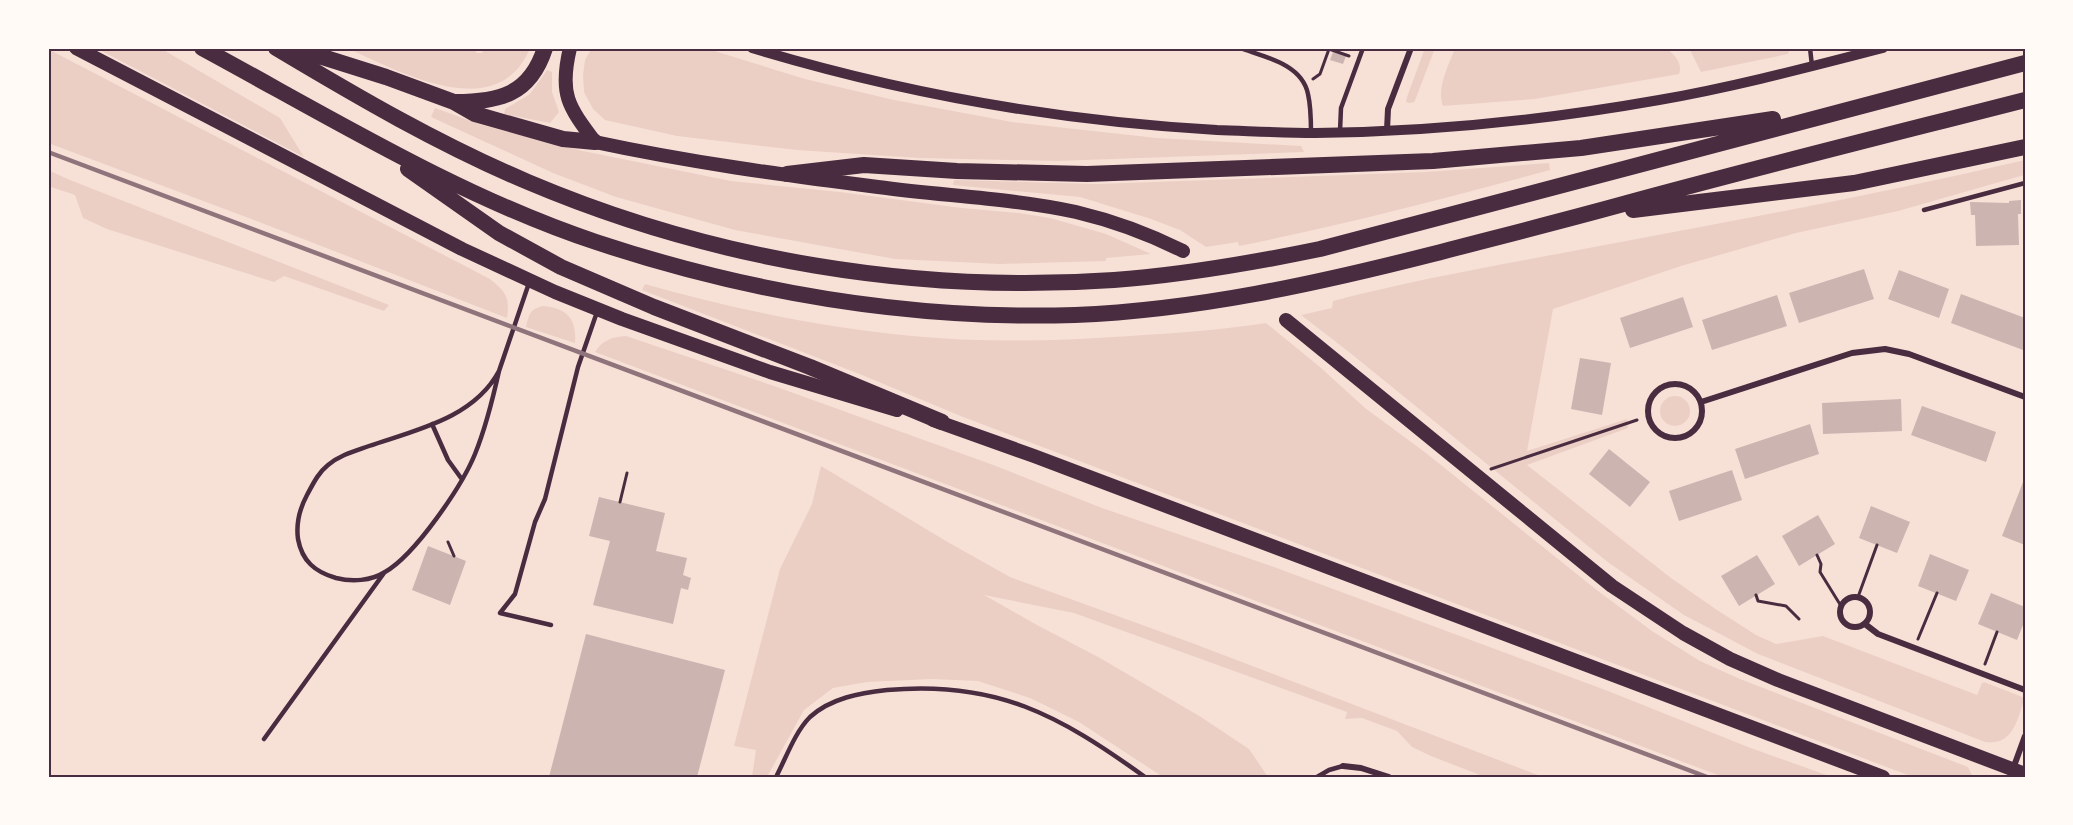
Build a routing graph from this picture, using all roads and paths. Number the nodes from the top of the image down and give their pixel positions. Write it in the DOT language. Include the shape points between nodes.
graph roads {
  1 [pos="76,48"];
  2 [pos="202,48"];
  3 [pos="276,48"];
  4 [pos="294,48"];
  5 [pos="545,48"];
  6 [pos="570,48"];
  7 [pos="752,48"];
  8 [pos="1240,48"];
  9 [pos="1363,48"];
  10 [pos="1411,48"];
  11 [pos="1810,48"];
  12 [pos="1883,48"];
  13 [pos="1349,56"];
  14 [pos="2025,63"];
  15 [pos="1812,66"];
  16 [pos="1313,79"];
  17 [pos="2025,100"];
  18 [pos="454,102"];
  19 [pos="1851,107"];
  20 [pos="349,127"];
  21 [pos="1387,130"];
  22 [pos="1340,132"];
  23 [pos="1311,133"];
  24 [pos="595,142"];
  25 [pos="2025,147"];
  26 [pos="787,174"];
  27 [pos="2025,183"];
  28 [pos="1924,210"];
  29 [pos="1573,218"];
  30 [pos="1183,252"];
  31 [pos="530,280"];
  32 [pos="598,310"];
  33 [pos="1286,320"];
  34 [pos="499,370"];
  35 [pos="2025,398"];
  36 [pos="1701,402"];
  37 [pos="1637,420"];
  38 [pos="942,423"];
  39 [pos="432,424"];
  40 [pos="1491,469"];
  41 [pos="627,473"];
  42 [pos="461,478"];
  43 [pos="620,502"];
  44 [pos="448,542"];
  45 [pos="1877,545"];
  46 [pos="1816,555"];
  47 [pos="454,556"];
  48 [pos="384,573"];
  49 [pos="1936,593"];
  50 [pos="1756,595"];
  51 [pos="1858,597"];
  52 [pos="1841,606"];
  53 [pos="1799,619"];
  54 [pos="1864,624"];
  55 [pos="551,625"];
  56 [pos="1997,632"];
  57 [pos="1915,648"];
  58 [pos="1982,673"];
  59 [pos="2025,690"];
  60 [pos="2025,736"];
  61 [pos="264,739"];
  62 [pos="1342,766"];
  63 [pos="2016,773"];
  64 [pos="776,777"];
  65 [pos="1145,777"];
  66 [pos="1317,777"];
  67 [pos="1389,777"];
  68 [pos="1883,777"];
  1 -- 31 [label="main road" via="333,183"];
  2 -- 20 [label="highway"];
  3 -- 19 [label="highway" via="439,141 526,182 603,211 792,262 880,275 982,282 1116,280 1271,259"];
  4 -- 18 [label="highway"];
  5 -- 18 [label="highway" via="533,74 512,93 490,101"];
  6 -- 24 [label="main road" via="565,91 573,111"];
  7 -- 23 [label="street" via="873,82 1031,112 1186,128"];
  8 -- 23 [label="lane" via="1283,64 1300,77 1308,93"];
  9 -- 22 [label="lane" via="1341,108"];
  10 -- 21 [label="street" via="1388,108"];
  11 -- 15 [label="lane"];
  12 -- 15 [label="street"];
  13 -- 16 [label="path" via="1329,49 1320,74"];
  14 -- 19 [label="highway"];
  15 -- 21 [label="street" via="1610,108"];
  17 -- 29 [label="highway"];
  18 -- 24 [label="highway" via="496,120 563,139"];
  19 -- 26 [label="highway" via="1581,148 1433,161 1076,174 864,165"];
  20 -- 29 [label="highway" via="427,170 514,210 656,261 812,297 954,312 1080,315 1178,307 1352,274"];
  20 -- 38 [label="highway" via="479,220 546,259"];
  21 -- 22 [label="street"];
  22 -- 23 [label="street"];
  24 -- 26 [label="main road"];
  25 -- 29 [label="highway" via="1854,183"];
  26 -- 30 [label="main road" via="1058,208 1128,227"];
  27 -- 28 [label="lane"];
  31 -- 32 [label="main road"];
  31 -- 34 [label="lane"];
  32 -- 38 [label="main road" via="797,381"];
  32 -- 55 [label="lane" via="578,367 545,499 515,594 500,613"];
  33 -- 63 [label="main road" via="1612,586 1683,633 1778,680"];
  34 -- 39 [label="lane" via="493,382 468,406"];
  34 -- 42 [label="lane" via="475,455"];
  35 -- 36 [label="street" via="1909,354 1885,349 1841,356"];
  36 -- 36 [label="street" via="1690,387 1663,386 1650,399 1649,418 1658,432 1683,437 1697,427"];
  37 -- 40 [label="path"];
  38 -- 68 [label="main road"];
  39 -- 42 [label="lane"];
  39 -- 48 [label="lane" via="327,465 300,513 298,538 302,553 316,571 357,581"];
  41 -- 43 [label="path"];
  42 -- 48 [label="lane" via="417,542"];
  44 -- 47 [label="path"];
  45 -- 51 [label="path"];
  46 -- 52 [label="path" via="1820,572"];
  48 -- 61 [label="lane"];
  49 -- 57 [label="path"];
  50 -- 53 [label="path" via="1758,601 1786,606"];
  51 -- 52 [label="street" via="1848,598"];
  51 -- 54 [label="street" via="1869,606 1870,615"];
  52 -- 54 [label="street" via="1840,615 1846,624"];
  54 -- 57 [label="street" via="1878,634"];
  56 -- 58 [label="path"];
  57 -- 58 [label="street"];
  58 -- 59 [label="street"];
  60 -- 63 [label="street"];
  62 -- 66 [label="lane"];
  62 -- 67 [label="street"];
  64 -- 65 [label="lane" via="804,726 817,712 863,693 909,688 946,689 1012,701 1076,730"];
}
